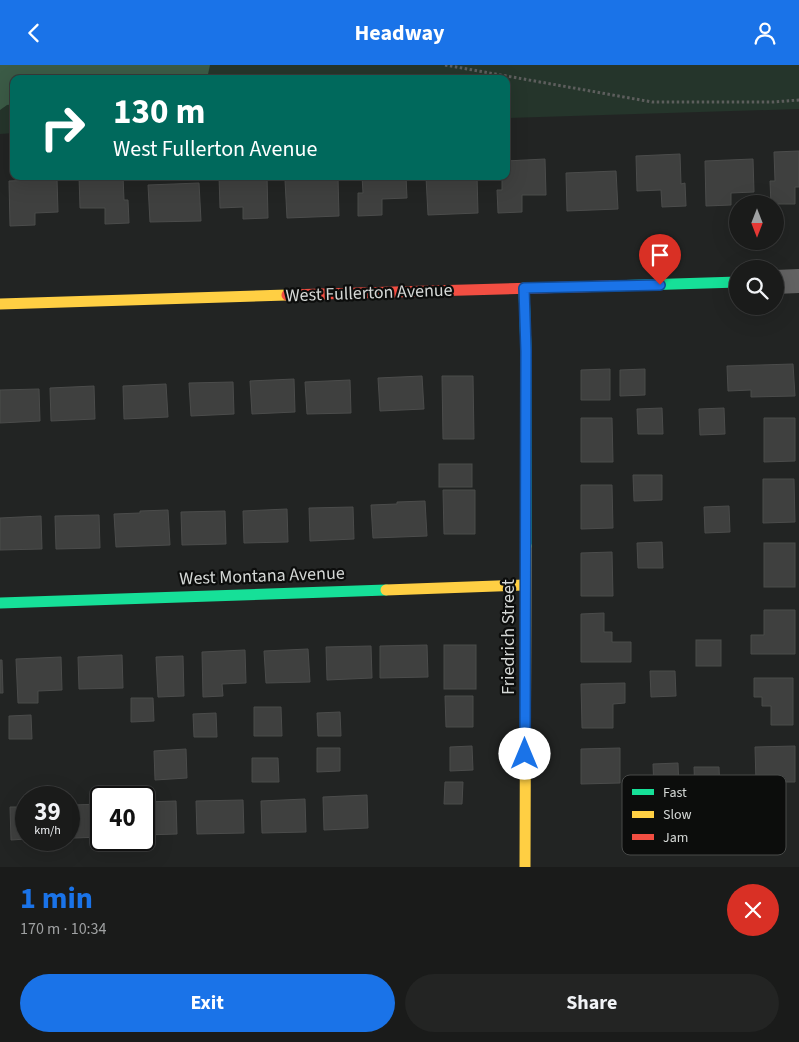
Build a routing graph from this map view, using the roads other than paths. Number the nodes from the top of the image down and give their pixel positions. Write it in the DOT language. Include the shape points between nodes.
graph roads {
  1 [pos="784,281"];
  2 [pos="799,281"];
  3 [pos="729,283"];
  4 [pos="524,288"];
  5 [pos="0,304"];
  6 [pos="525,585"];
  7 [pos="0,603"];
  8 [pos="525,867"];
  1 -- 2 [label="street"];
  3 -- 4 [label="street, West Fullerton Avenue"];
  4 -- 5 [label="street, West Fullerton Avenue"];
  4 -- 6 [label="street, Friedrich Street"];
  6 -- 7 [label="street, West Montana Avenue"];
  6 -- 8 [label="street, Friedrich Street"];
}
